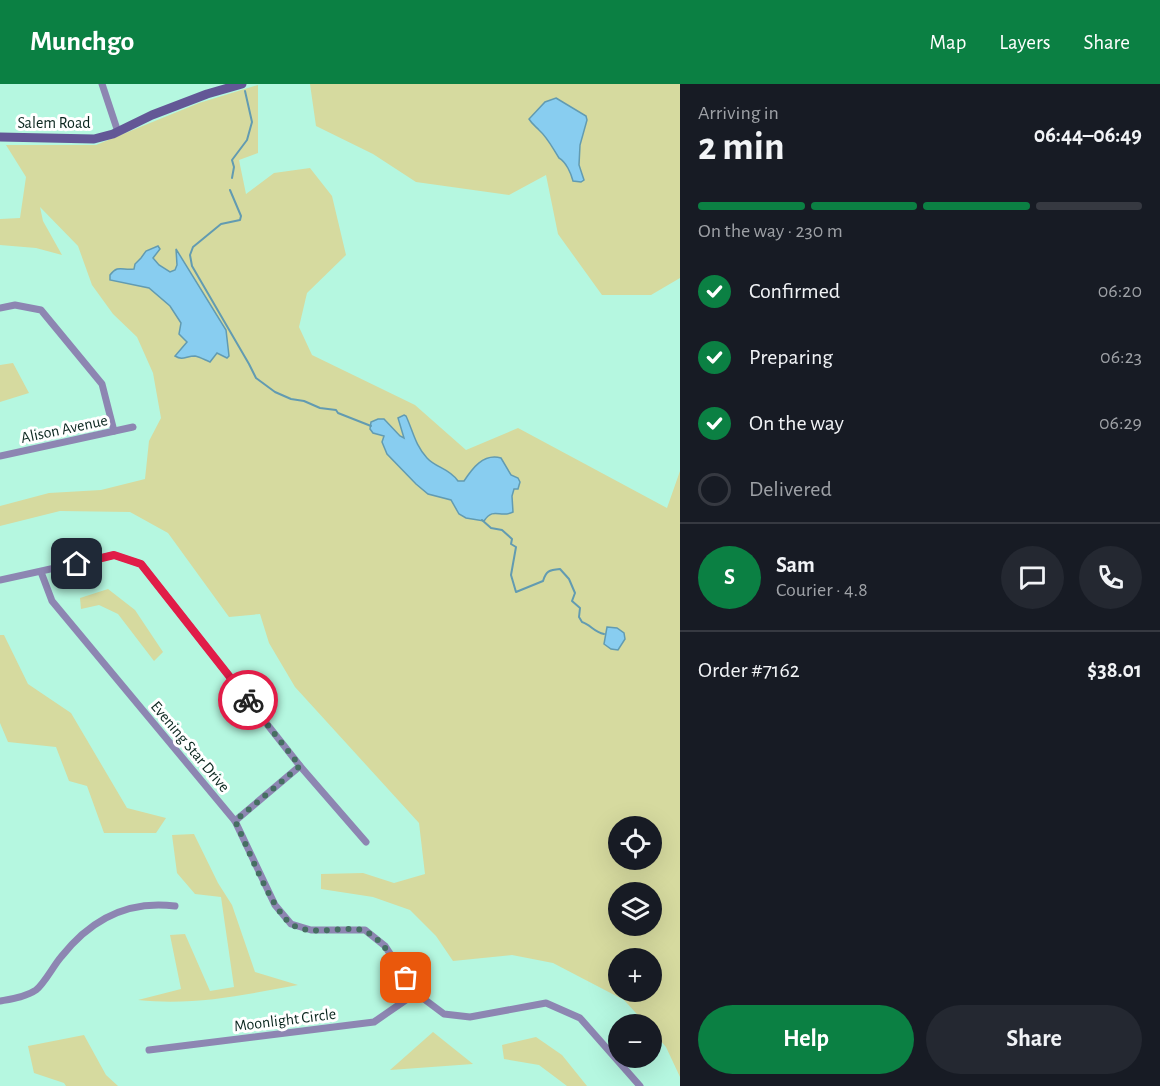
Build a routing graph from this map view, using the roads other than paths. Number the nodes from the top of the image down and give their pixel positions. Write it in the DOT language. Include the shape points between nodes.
graph roads {
  1 [pos="102,84"];
  2 [pos="242,84"];
  3 [pos="118,132"];
  4 [pos="0,137"];
  5 [pos="0,308"];
  6 [pos="133,427"];
  7 [pos="114,431"];
  8 [pos="0,456"];
  9 [pos="41,572"];
  10 [pos="0,580"];
  11 [pos="300,766"];
  12 [pos="235,821"];
  13 [pos="366,843"];
  14 [pos="175,906"];
  15 [pos="416,993"];
  16 [pos="0,1001"];
  17 [pos="149,1050"];
  18 [pos="640,1086"];
  1 -- 3 [label="street"];
  2 -- 3 [label="street, Salem Road" via="163,111"];
  3 -- 4 [label="street, Salem Road" via="84,140"];
  5 -- 7 [label="street" via="15,305 41,310 102,384"];
  6 -- 7 [label="street, Alison Avenue"];
  7 -- 8 [label="street, Alison Avenue"];
  9 -- 10 [label="street"];
  9 -- 11 [label="street" via="114,555 141,564"];
  9 -- 12 [label="street, Evening Star Drive" via="52,601"];
  11 -- 12 [label="street"];
  11 -- 13 [label="street"];
  12 -- 15 [label="street, Evening Star Drive" via="275,905 291,924 311,930 364,930 385,946"];
  14 -- 16 [label="street" via="134,906 95,924 73,942 36,990"];
  15 -- 17 [label="street, Moonlight Circle" via="374,1022"];
  15 -- 18 [label="street, Evening Star Drive" via="444,1014 470,1017 546,1003 580,1018"];
}
